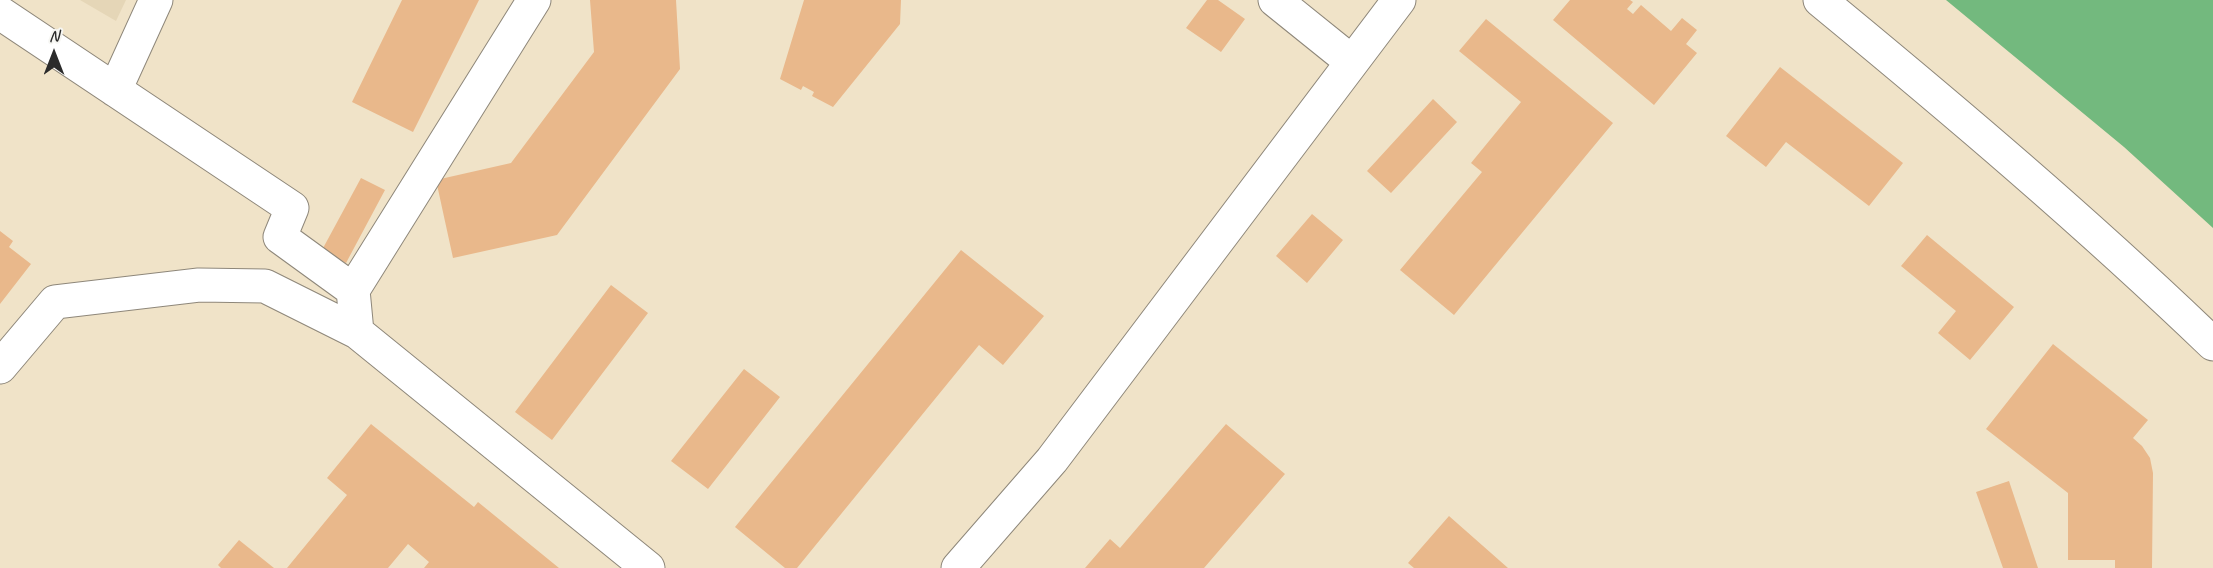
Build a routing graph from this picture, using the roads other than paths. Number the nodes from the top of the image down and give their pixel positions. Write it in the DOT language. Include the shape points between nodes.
graph roads {
  1 [pos="156,0"];
  2 [pos="534,0"];
  3 [pos="1275,0"];
  4 [pos="1399,0"];
  5 [pos="1820,0"];
  6 [pos="0,13"];
  7 [pos="1352,62"];
  8 [pos="115,90"];
  9 [pos="352,290"];
  10 [pos="357,332"];
  11 [pos="2213,344"];
  12 [pos="0,367"];
  13 [pos="648,568"];
  14 [pos="958,568"];
  1 -- 8 [label="street"];
  2 -- 9 [label="street"];
  3 -- 7 [label="street"];
  4 -- 7 [label="street"];
  5 -- 11 [label="street" via="2023,170"];
  6 -- 8 [label="street"];
  7 -- 14 [label="street" via="1052,460"];
  8 -- 9 [label="street" via="292,208 280,237"];
  9 -- 10 [label="street"];
  10 -- 12 [label="street" via="265,286 199,285 55,302"];
  10 -- 13 [label="street"];
}
